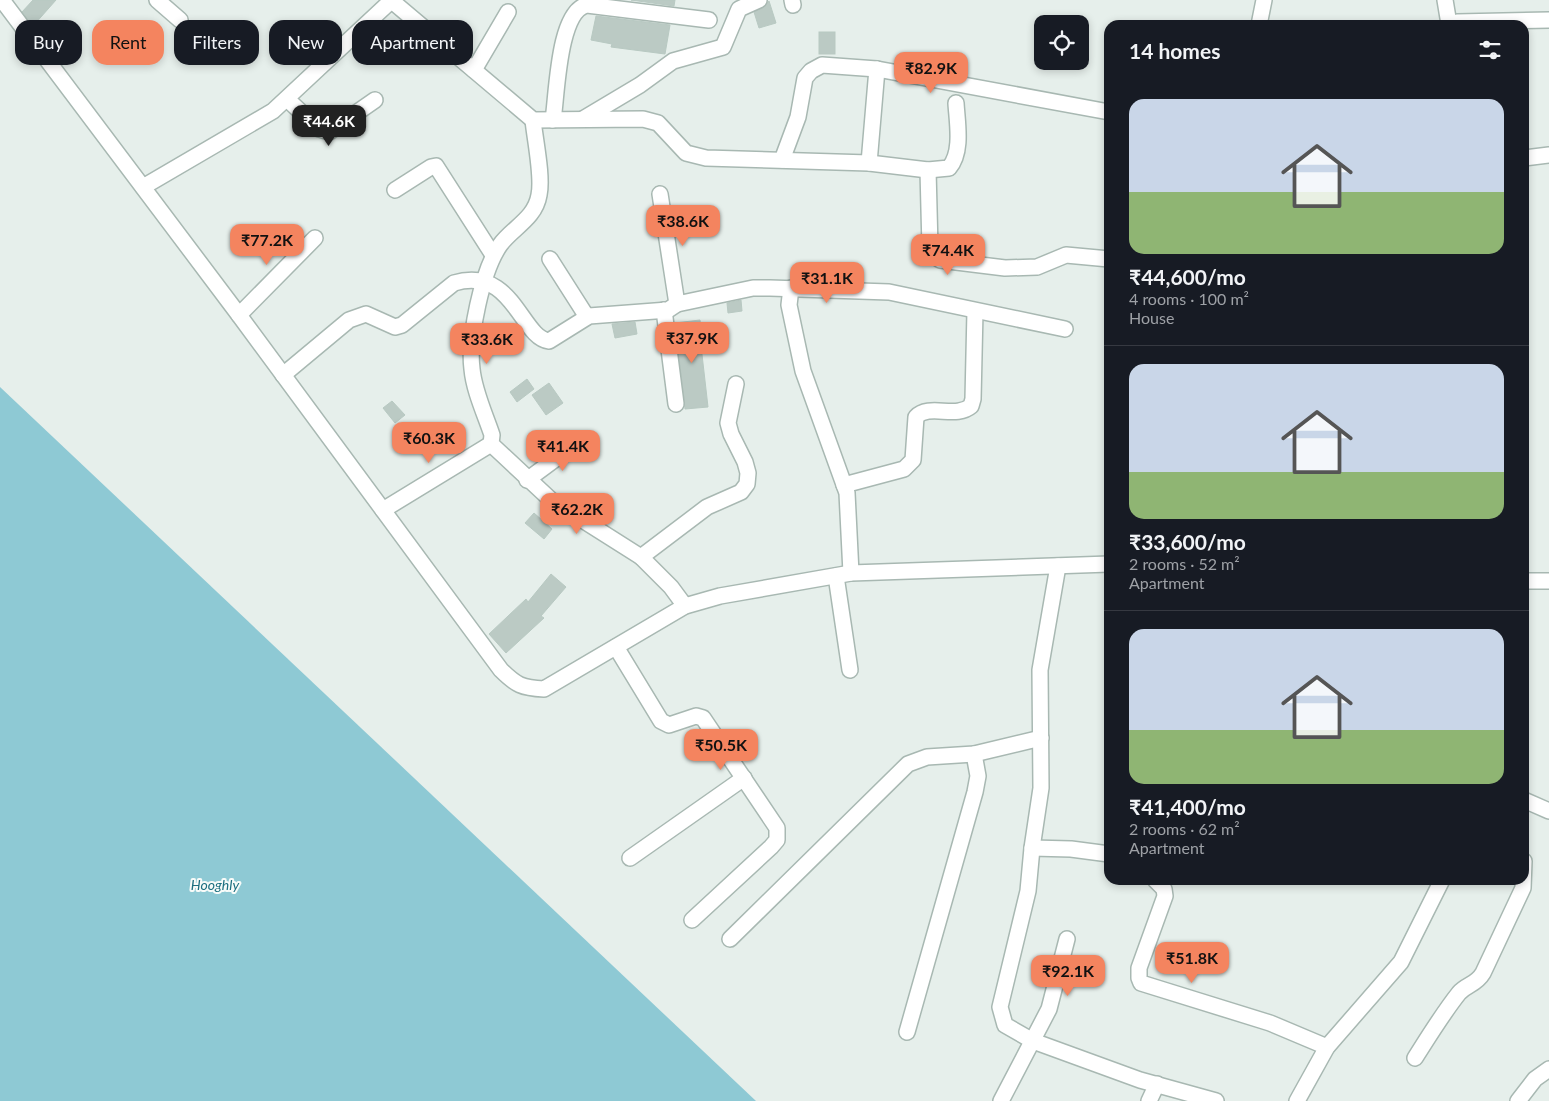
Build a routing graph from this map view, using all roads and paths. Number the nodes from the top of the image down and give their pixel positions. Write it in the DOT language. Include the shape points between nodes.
graph roads {
  1 [pos="2,0"];
  2 [pos="157,0"];
  3 [pos="392,0"];
  4 [pos="759,0"];
  5 [pos="1264,0"];
  6 [pos="1445,0"];
  7 [pos="508,12"];
  8 [pos="180,20"];
  9 [pos="709,20"];
  10 [pos="1260,20"];
  11 [pos="1448,20"];
  12 [pos="1529,20"];
  13 [pos="1549,20"];
  14 [pos="877,69"];
  15 [pos="474,70"];
  16 [pos="287,98"];
  17 [pos="375,100"];
  18 [pos="956,103"];
  19 [pos="1104,111"];
  20 [pos="582,119"];
  21 [pos="532,120"];
  22 [pos="553,120"];
  23 [pos="1549,155"];
  24 [pos="1529,157"];
  25 [pos="782,160"];
  26 [pos="869,163"];
  27 [pos="928,170"];
  28 [pos="143,187"];
  29 [pos="395,190"];
  30 [pos="660,194"];
  31 [pos="315,238"];
  32 [pos="493,254"];
  33 [pos="550,259"];
  34 [pos="1104,259"];
  35 [pos="483,281"];
  36 [pos="791,288"];
  37 [pos="670,307"];
  38 [pos="975,311"];
  39 [pos="239,315"];
  40 [pos="587,317"];
  41 [pos="1065,329"];
  42 [pos="283,375"];
  43 [pos="736,384"];
  44 [pos="676,404"];
  45 [pos="586,442"];
  46 [pos="491,444"];
  47 [pos="527,480"];
  48 [pos="844,485"];
  49 [pos="383,510"];
  50 [pos="641,557"];
  51 [pos="1104,564"];
  52 [pos="1058,566"];
  53 [pos="851,573"];
  54 [pos="836,576"];
  55 [pos="1529,581"];
  56 [pos="1549,581"];
  57 [pos="685,606"];
  58 [pos="616,647"];
  59 [pos="850,670"];
  60 [pos="1041,738"];
  61 [pos="974,754"];
  62 [pos="744,778"];
  63 [pos="1529,802"];
  64 [pos="1549,811"];
  65 [pos="1032,848"];
  66 [pos="1104,853"];
  67 [pos="630,858"];
  68 [pos="1161,885"];
  69 [pos="1440,885"];
  70 [pos="1523,885"];
  71 [pos="692,920"];
  72 [pos="730,939"];
  73 [pos="1067,939"];
  74 [pos="907,1032"];
  75 [pos="1033,1041"];
  76 [pos="1327,1047"];
  77 [pos="1415,1058"];
  78 [pos="1549,1068"];
  79 [pos="1157,1084"];
  80 [pos="1001,1101"];
  81 [pos="1149,1101"];
  82 [pos="1216,1101"];
  83 [pos="1297,1101"];
  84 [pos="1518,1101"];
  1 -- 28 [label="street"];
  2 -- 8 [label="street"];
  3 -- 15 [label="street"];
  3 -- 16 [label="street"];
  4 -- 20 [label="street" via="739,8 723,47 673,61 640,85"];
  5 -- 10 [label="street"];
  6 -- 11 [label="street"];
  7 -- 15 [label="street"];
  9 -- 22 [label="street" via="586,4 577,8 560,58"];
  12 -- 13 [label="street"];
  14 -- 19 [label="street"];
  14 -- 25 [label="street" via="822,65 810,71 805,78 798,117"];
  14 -- 26 [label="street"];
  15 -- 21 [label="street"];
  16 -- 17 [label="street" via="319,129 329,132"];
  16 -- 28 [label="street" via="273,111"];
  18 -- 27 [label="street" via="955,159 949,168"];
  20 -- 22 [label="street"];
  20 -- 25 [label="street" via="644,118 658,123 686,154 706,158"];
  21 -- 22 [label="street"];
  21 -- 32 [label="street" via="540,195 528,218 502,241"];
  23 -- 24 [label="street"];
  25 -- 26 [label="street"];
  26 -- 27 [label="street"];
  27 -- 34 [label="street" via="930,248 940,260 1005,268 1037,267 1066,255"];
  28 -- 39 [label="street"];
  29 -- 32 [label="street" via="436,166"];
  30 -- 37 [label="street"];
  31 -- 39 [label="street"];
  32 -- 35 [label="street"];
  33 -- 40 [label="street"];
  35 -- 40 [label="street" via="516,305 545,341"];
  35 -- 42 [label="street" via="454,282 402,325 395,326 366,314 349,320"];
  35 -- 46 [label="street" via="471,354 472,372 492,435"];
  36 -- 37 [label="street" via="753,288"];
  36 -- 38 [label="street" via="889,292"];
  36 -- 48 [label="street" via="789,306 803,371"];
  37 -- 40 [label="street"];
  37 -- 44 [label="street"];
  38 -- 41 [label="street"];
  38 -- 48 [label="street" via="971,406 960,411 922,412 916,416 910,465"];
  39 -- 42 [label="street"];
  42 -- 49 [label="street"];
  43 -- 50 [label="street" via="728,423 745,462 747,484 740,492 707,507"];
  45 -- 47 [label="street"];
  46 -- 47 [label="street"];
  46 -- 49 [label="street"];
  47 -- 50 [label="street" via="551,500"];
  48 -- 53 [label="street"];
  49 -- 58 [label="street" via="501,670 515,684 544,689"];
  50 -- 57 [label="street"];
  51 -- 52 [label="street"];
  52 -- 53 [label="street"];
  52 -- 60 [label="street" via="1040,670"];
  53 -- 54 [label="street"];
  54 -- 57 [label="street" via="720,596"];
  54 -- 59 [label="street"];
  55 -- 56 [label="street"];
  57 -- 58 [label="street"];
  58 -- 62 [label="street" via="660,721 669,725 696,716 704,718"];
  60 -- 61 [label="street"];
  60 -- 65 [label="street" via="1040,788"];
  61 -- 72 [label="street" via="927,756 908,764"];
  61 -- 74 [label="street" via="978,776 975,792"];
  62 -- 67 [label="street"];
  62 -- 71 [label="street" via="777,828 777,840"];
  63 -- 64 [label="street"];
  65 -- 66 [label="street"];
  65 -- 75 [label="street" via="1028,891 1000,1007 1005,1025"];
  68 -- 76 [label="street" via="1165,896 1139,968 1141,983 1270,1022"];
  69 -- 76 [label="street" via="1401,962"];
  70 -- 77 [label="street" via="1483,974 1478,982 1462,990 1450,1004"];
  73 -- 75 [label="street" via="1049,1009"];
  75 -- 79 [label="street"];
  75 -- 80 [label="street"];
  76 -- 83 [label="street"];
  78 -- 84 [label="street" via="1535,1078"];
  79 -- 81 [label="street"];
  79 -- 82 [label="street"];
}
